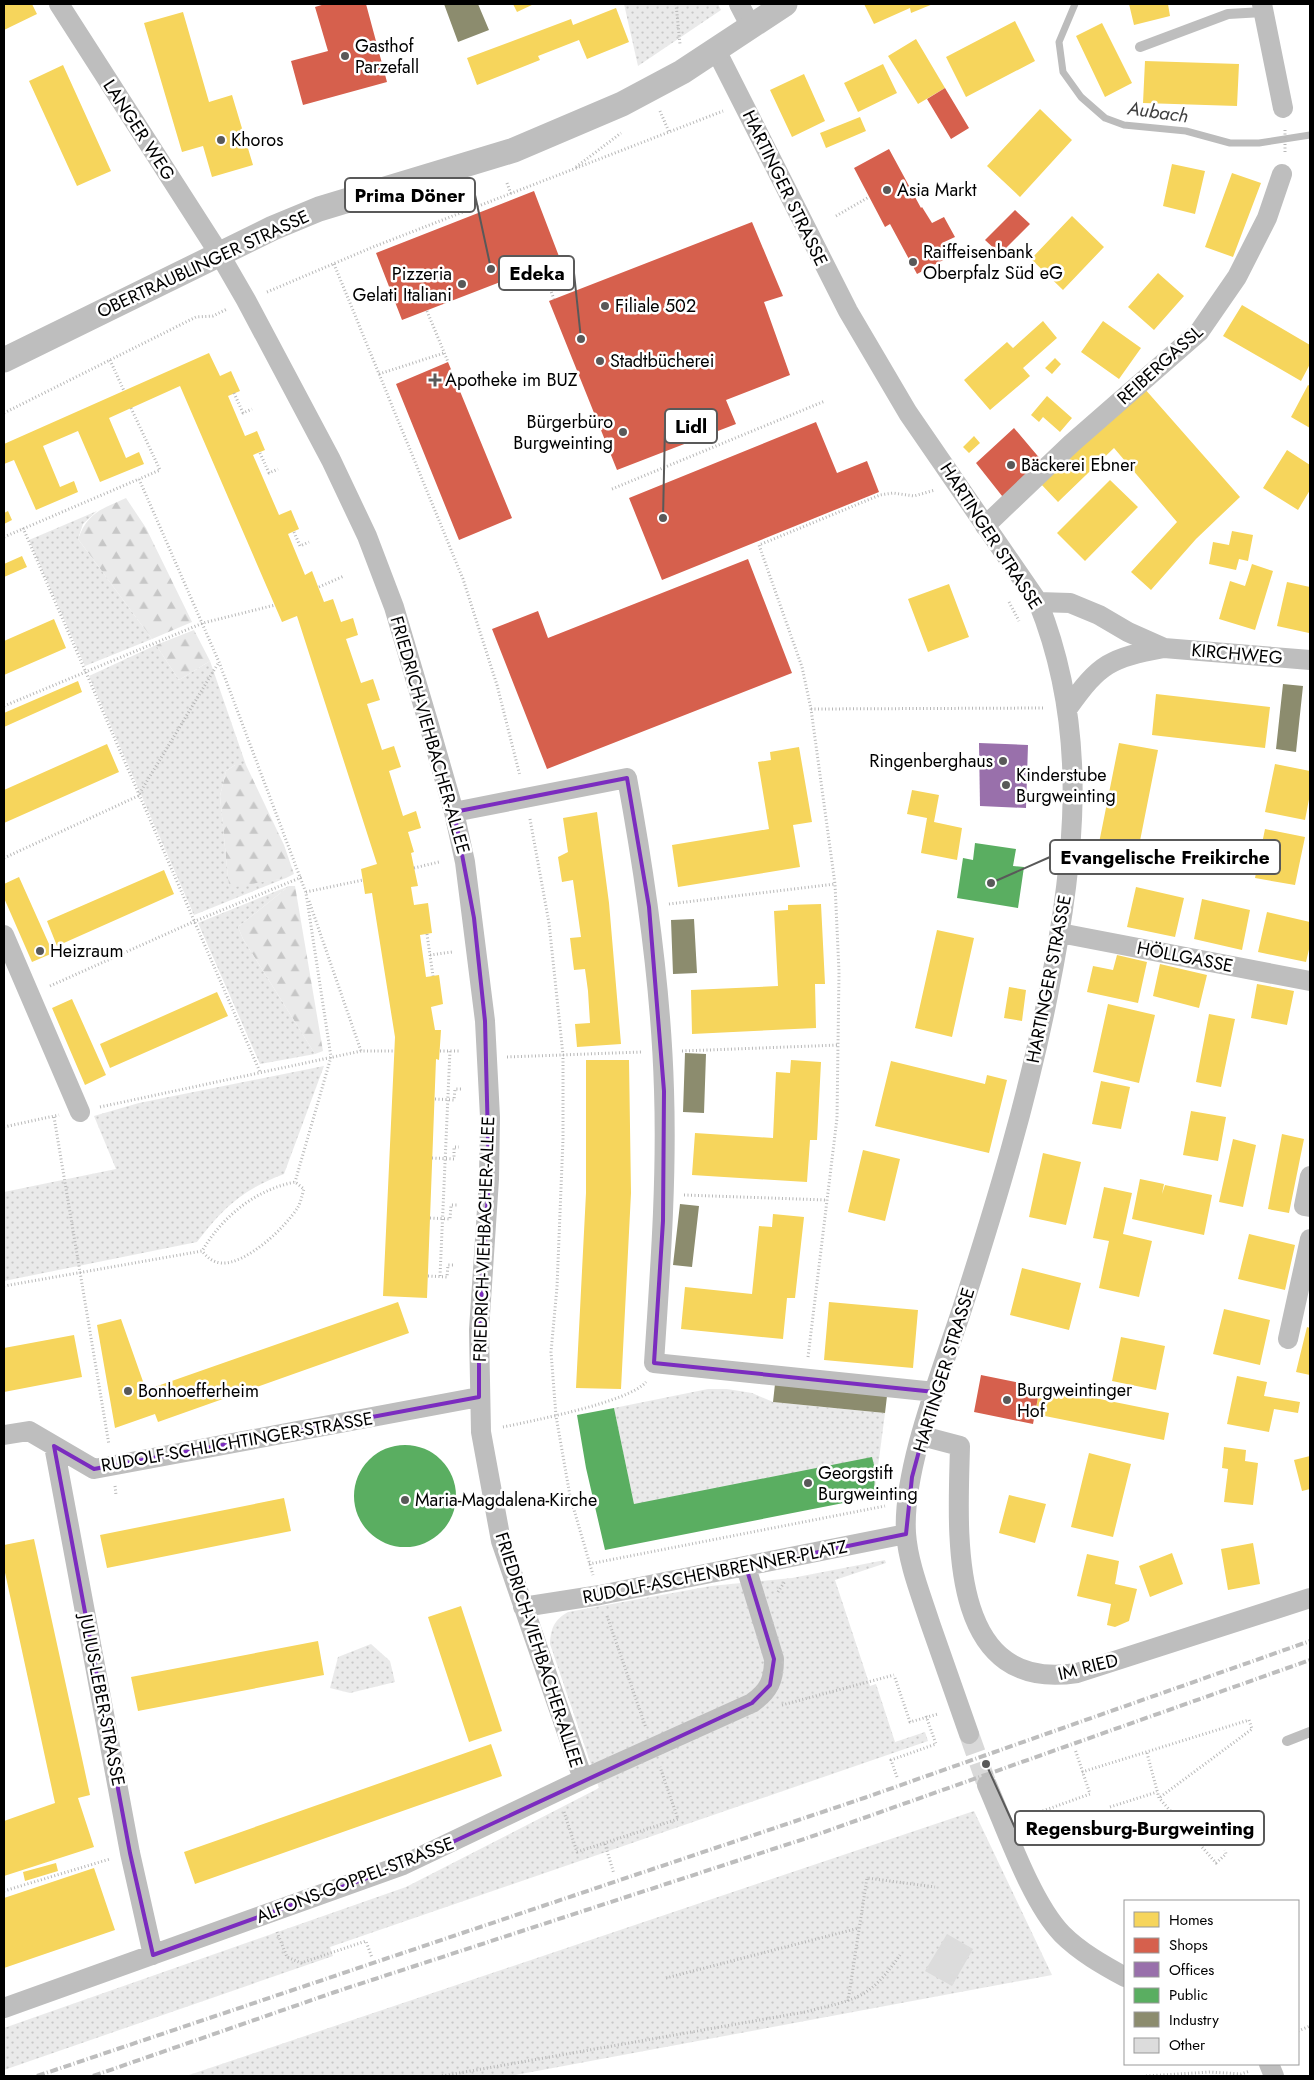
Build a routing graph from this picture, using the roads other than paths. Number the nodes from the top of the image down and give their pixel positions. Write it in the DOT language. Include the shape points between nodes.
graph roads {
  1 [pos="59,4"];
  2 [pos="739,4"];
  3 [pos="785,4"];
  4 [pos="1262,8"];
  5 [pos="751,26"];
  6 [pos="1140,47"];
  7 [pos="716,50"];
  8 [pos="1283,108"];
  9 [pos="1282,174"];
  10 [pos="220,255"];
  11 [pos="4,360"];
  12 [pos="986,526"];
  13 [pos="1038,602"];
  14 [pos="1164,648"];
  15 [pos="1310,660"];
  16 [pos="1068,708"];
  17 [pos="454,812"];
  18 [pos="1060,933"];
  19 [pos="4,935"];
  20 [pos="1310,981"];
  21 [pos="80,1112"];
  22 [pos="1310,1176"];
  23 [pos="1310,1207"];
  24 [pos="1310,1238"];
  25 [pos="1288,1339"];
  26 [pos="935,1392"];
  27 [pos="479,1397"];
  28 [pos="4,1435"];
  29 [pos="922,1436"];
  30 [pos="54,1446"];
  31 [pos="906,1534"];
  32 [pos="746,1567"];
  33 [pos="1310,1598"];
  34 [pos="523,1607"];
  35 [pos="1310,1732"];
  36 [pos="969,1734"];
  37 [pos="1288,1741"];
  38 [pos="583,1779"];
  39 [pos="987,1785"];
  40 [pos="153,1955"];
  41 [pos="1124,1976"];
  42 [pos="4,2008"];
  1 -- 10 [label="street, LANGER WEG"];
  2 -- 5 [label="street"];
  3 -- 5 [label="street, OBERTRAUBLINGER STRASSE"];
  4 -- 6 [label="lane" via="1228,14"];
  4 -- 8 [label="street"];
  5 -- 7 [label="street, OBERTRAUBLINGER STRASSE"];
  7 -- 10 [label="street, OBERTRAUBLINGER STRASSE" via="622,104 514,150 319,209"];
  7 -- 12 [label="street, HARTINGER STRASSE" via="848,311 908,413"];
  9 -- 12 [label="street, REIBERGASSL" via="1267,218 1237,277 1200,332 1072,443"];
  10 -- 11 [label="street, OBERTRAUBLINGER STRASSE"];
  10 -- 17 [label="street, FRIEDRICH-VIEHBACHER-ALLEE" via="343,482 366,536 394,607"];
  12 -- 13 [label="street, HARTINGER STRASSE"];
  13 -- 14 [label="street, KIRCHWEG" via="1070,603 1099,614 1128,632"];
  13 -- 16 [label="street, HARTINGER STRASSE" via="1051,635"];
  14 -- 15 [label="street, KIRCHWEG"];
  14 -- 16 [label="street, KIRCHWEG" via="1124,656 1101,668"];
  16 -- 18 [label="street, HARTINGER STRASSE" via="1074,783 1071,843"];
  17 -- 26 [label="street" via="627,778 649,907 664,1091 663,1194 654,1363"];
  17 -- 27 [label="street, FRIEDRICH-VIEHBACHER-ALLEE" via="475,927 485,1021 490,1117 479,1330"];
  18 -- 20 [label="street, HÖLLGASSE"];
  18 -- 26 [label="street, HARTINGER STRASSE" via="1027,1089 1006,1169"];
  19 -- 21 [label="street"];
  22 -- 23 [label="street" via="1304,1206"];
  24 -- 25 [label="street"];
  26 -- 29 [label="street, HARTINGER STRASSE"];
  27 -- 30 [label="street, RUDOLF-SCHLICHTINGER-STRASSE" via="94,1469"];
  27 -- 34 [label="street, FRIEDRICH-VIEHBACHER-ALLEE" via="481,1432 501,1541"];
  28 -- 30 [label="street, RUDOLF-SCHLICHTINGER-STRASSE" via="29,1431"];
  29 -- 31 [label="street, HARTINGER STRASSE" via="912,1476"];
  29 -- 33 [label="street, IM RIED" via="960,1446 958,1534 967,1598 986,1639 1019,1669 1038,1675 1077,1673"];
  30 -- 40 [label="street, JULIUS-LEBER-STRASSE" via="130,1853"];
  31 -- 32 [label="street, RUDOLF-ASCHENBRENNER-PLATZ"];
  31 -- 36 [label="street, HARTINGER STRASSE" via="919,1591"];
  32 -- 34 [label="street, RUDOLF-ASCHENBRENNER-PLATZ"];
  32 -- 38 [label="street, ALFONS-GOPPEL-STRASSE" via="774,1659 774,1673 763,1695 752,1703"];
  34 -- 38 [label="street, FRIEDRICH-VIEHBACHER-ALLEE"];
  35 -- 37 [label="lane"];
  38 -- 40 [label="street, ALFONS-GOPPEL-STRASSE" via="403,1865"];
  39 -- 41 [label="street" via="1040,1904 1062,1934 1089,1956"];
  40 -- 42 [label="street, ALFONS-GOPPEL-STRASSE"];
}
